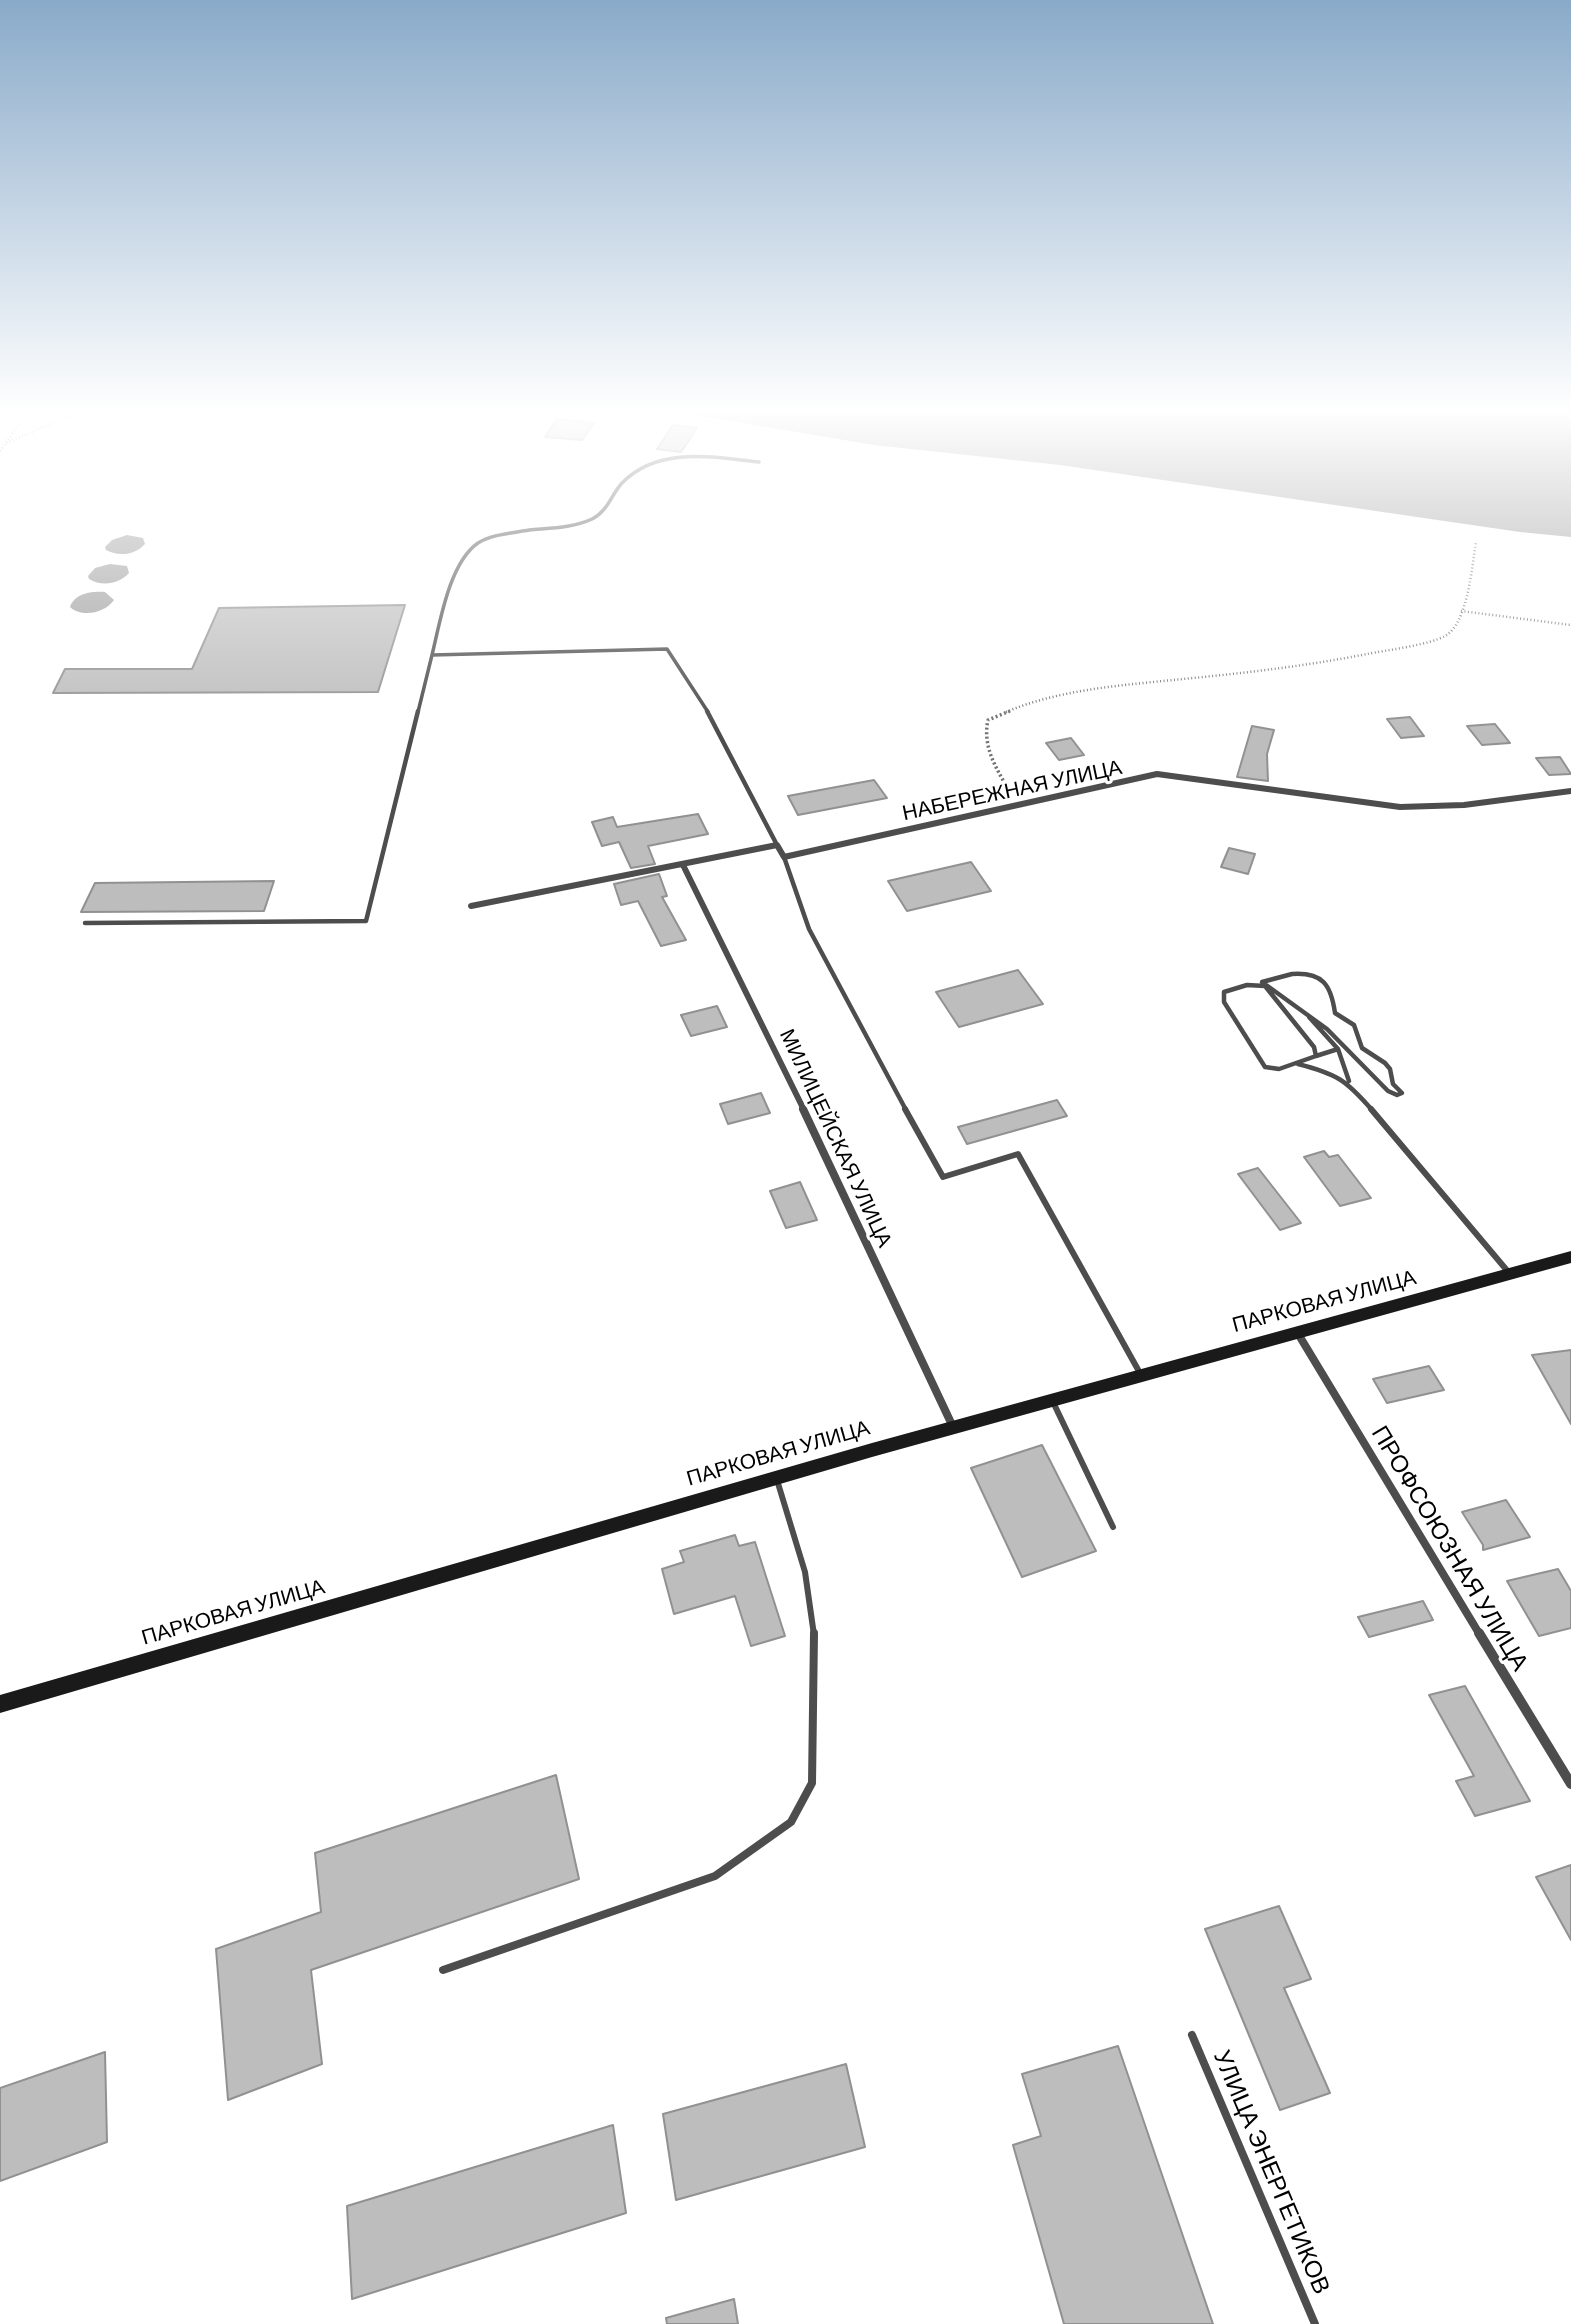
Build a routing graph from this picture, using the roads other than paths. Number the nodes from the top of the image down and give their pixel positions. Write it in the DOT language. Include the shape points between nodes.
graph roads {
  1 [pos="594,517"];
  2 [pos="432,655"];
  3 [pos="1571,792"];
  4 [pos="777,845"];
  5 [pos="785,856"];
  6 [pos="683,865"];
  7 [pos="471,906"];
  8 [pos="85,923"];
  9 [pos="1264,984"];
  10 [pos="1302,1009"];
  11 [pos="1338,1049"];
  12 [pos="1316,1056"];
  13 [pos="1296,1064"];
  14 [pos="1350,1084"];
  15 [pos="1571,1257"];
  16 [pos="1510,1274"];
  17 [pos="1297,1332"];
  18 [pos="1142,1375"];
  19 [pos="1052,1399"];
  20 [pos="953,1427"];
  21 [pos="776,1477"];
  22 [pos="1113,1527"];
  23 [pos="0,1704"];
  24 [pos="1571,1784"];
  25 [pos="443,1970"];
  26 [pos="1192,2035"];
  27 [pos="1315,2324"];
  1 -- 2 [label="lane" via="491,537 477,544 466,555 453,583"];
  2 -- 4 [label="lane" via="667,649 707,710"];
  2 -- 8 [label="lane" via="366,921"];
  3 -- 5 [label="street, НАБЕРЕЖНАЯ УЛИЦА" via="1464,805 1400,807 1157,774"];
  4 -- 5 [label="street"];
  4 -- 6 [label="street"];
  5 -- 18 [label="lane" via="809,929 831,974 943,1177 1018,1154"];
  6 -- 7 [label="street"];
  6 -- 20 [label="street, МИЛИЦЕЙСКАЯ УЛИЦА"];
  9 -- 10 [label="lane"];
  9 -- 10 [label="lane" via="1262,977 1306,972 1317,978 1333,995 1335,1013 1354,1025 1362,1048 1385,1063 1402,1093 1388,1091 1344,1041"];
  9 -- 12 [label="lane" via="1314,1047"];
  9 -- 13 [label="lane" via="1222,995 1265,1067 1272,1070"];
  10 -- 11 [label="lane"];
  11 -- 12 [label="lane"];
  11 -- 14 [label="lane"];
  12 -- 13 [label="lane"];
  13 -- 14 [label="lane" via="1326,1071"];
  14 -- 16 [label="lane"];
  15 -- 16 [label="street, ПАРКОВАЯ УЛИЦА"];
  16 -- 17 [label="street, ПАРКОВАЯ УЛИЦА"];
  17 -- 18 [label="street, ПАРКОВАЯ УЛИЦА"];
  17 -- 24 [label="street, ПРОФСОЮЗНАЯ УЛИЦА"];
  18 -- 19 [label="street, ПАРКОВАЯ УЛИЦА"];
  19 -- 20 [label="street, ПАРКОВАЯ УЛИЦА"];
  19 -- 22 [label="lane"];
  20 -- 21 [label="street, ПАРКОВАЯ УЛИЦА"];
  21 -- 23 [label="street, ПАРКОВАЯ УЛИЦА"];
  21 -- 25 [label="lane" via="805,1572 815,1642 812,1783 791,1822 715,1876"];
  26 -- 27 [label="lane, УЛИЦА ЭНЕРГЕТИКОВ"];
}
